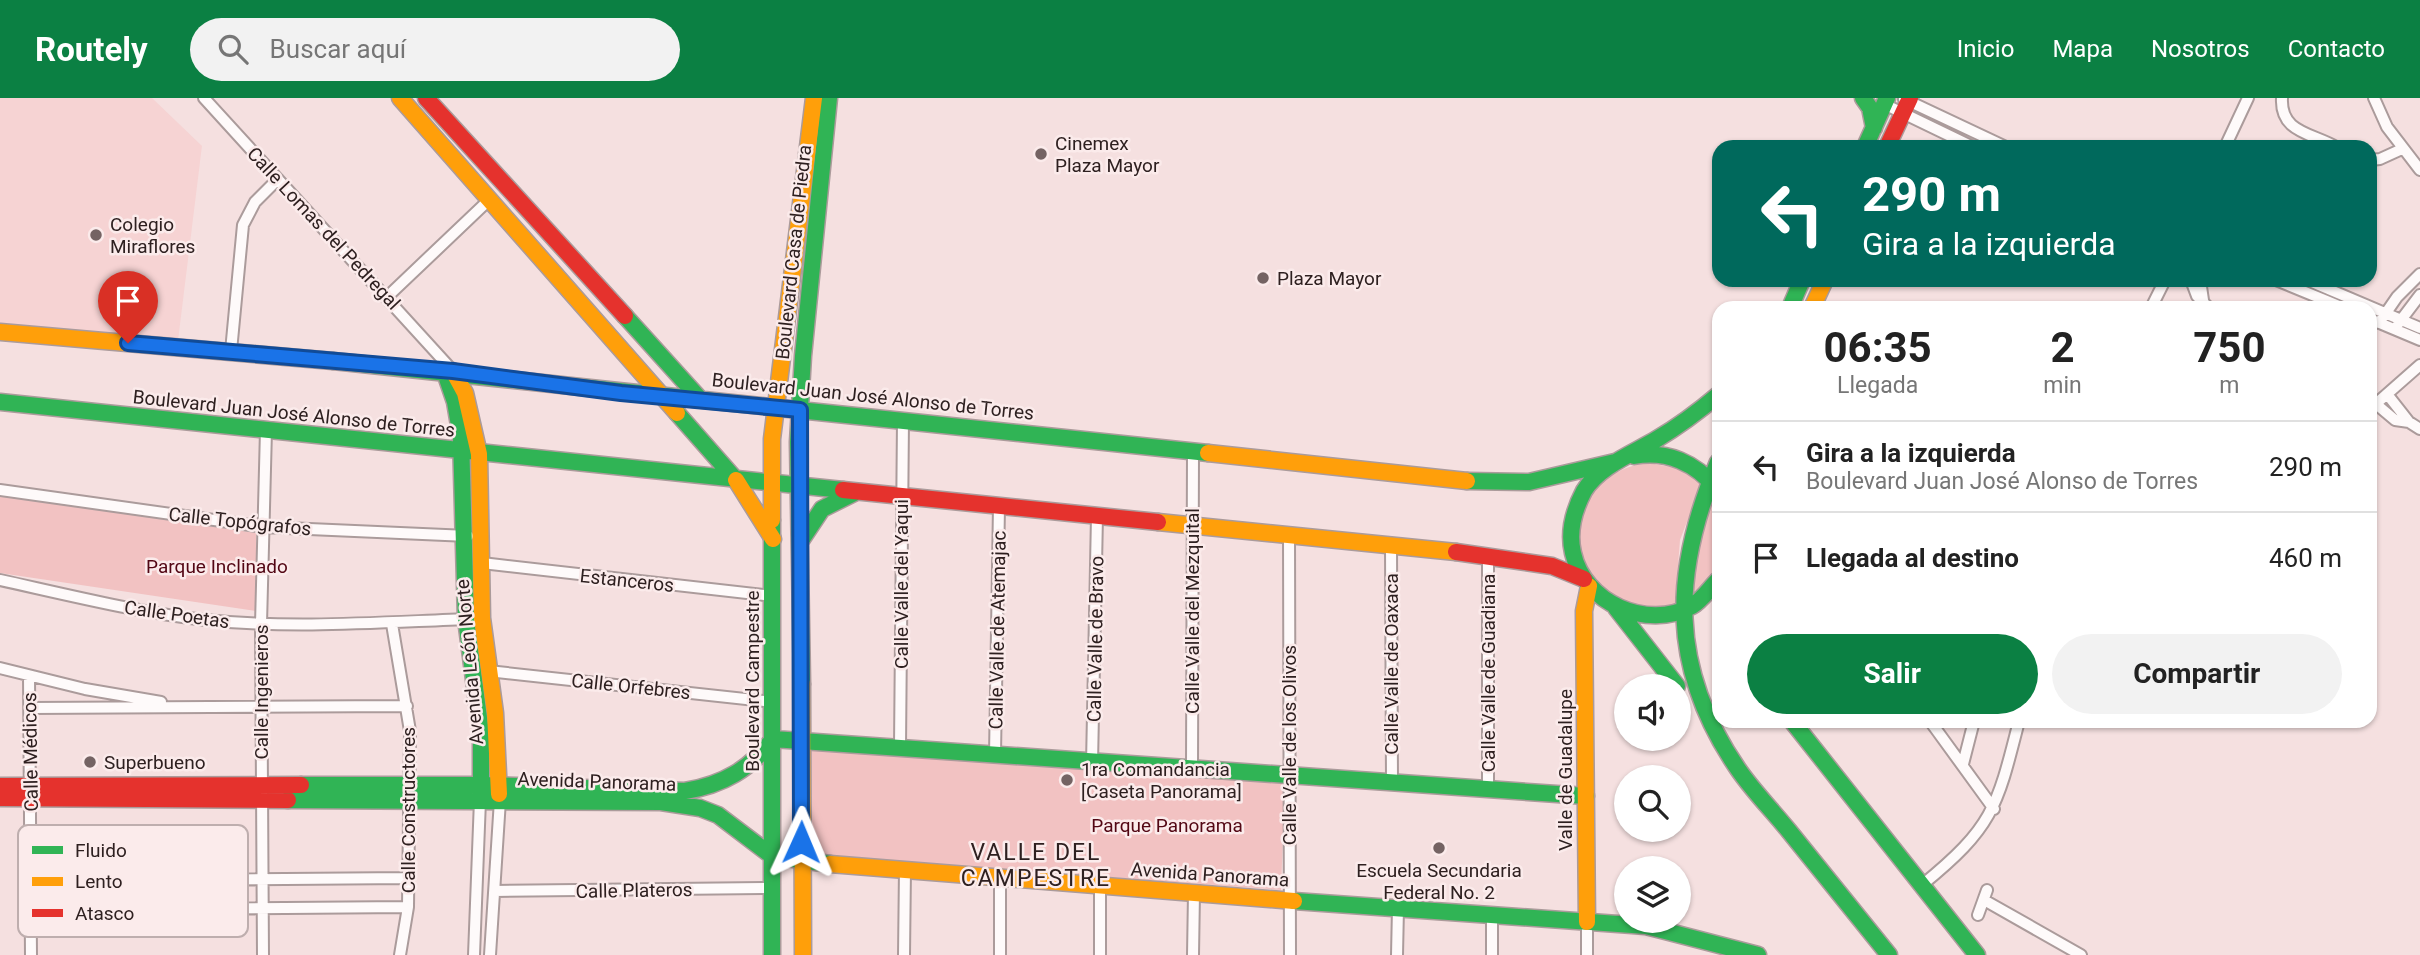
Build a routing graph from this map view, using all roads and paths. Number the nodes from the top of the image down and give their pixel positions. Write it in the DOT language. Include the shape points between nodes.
graph roads {
  1 [pos="204,98"];
  2 [pos="400,98"];
  3 [pos="426,98"];
  4 [pos="814,98"];
  5 [pos="829,98"];
  6 [pos="1863,98"];
  7 [pos="2248,98"];
  8 [pos="2282,98"];
  9 [pos="2374,98"];
  10 [pos="1886,101"];
  11 [pos="1905,103"];
  12 [pos="1874,128"];
  13 [pos="1868,140"];
  14 [pos="1890,140"];
  15 [pos="1962,140"];
  16 [pos="1990,140"];
  17 [pos="2228,140"];
  18 [pos="2319,140"];
  19 [pos="2402,149"];
  20 [pos="816,150"];
  21 [pos="2377,158"];
  22 [pos="2420,170"];
  23 [pos="278,179"];
  24 [pos="490,199"];
  25 [pos="2420,274"];
  26 [pos="2293,287"];
  27 [pos="2320,287"];
  28 [pos="2420,295"];
  29 [pos="387,297"];
  30 [pos="2327,301"];
  31 [pos="2346,301"];
  32 [pos="2378,318"];
  33 [pos="2397,324"];
  34 [pos="2420,328"];
  35 [pos="0,332"];
  36 [pos="2420,340"];
  37 [pos="230,351"];
  38 [pos="2420,365"];
  39 [pos="447,367"];
  40 [pos="2387,394"];
  41 [pos="659,395"];
  42 [pos="701,400"];
  43 [pos="1712,400"];
  44 [pos="0,402"];
  45 [pos="2377,403"];
  46 [pos="776,407"];
  47 [pos="2377,409"];
  48 [pos="800,410"];
  49 [pos="902,421"];
  50 [pos="2409,422"];
  51 [pos="266,429"];
  52 [pos="2420,429"];
  53 [pos="467,442"];
  54 [pos="1193,451"];
  55 [pos="479,454"];
  56 [pos="1619,460"];
  57 [pos="736,480"];
  58 [pos="774,483"];
  59 [pos="1712,484"];
  60 [pos="798,486"];
  61 [pos="1712,488"];
  62 [pos="0,490"];
  63 [pos="862,491"];
  64 [pos="901,496"];
  65 [pos="999,506"];
  66 [pos="1097,516"];
  67 [pos="1191,524"];
  68 [pos="264,527"];
  69 [pos="1289,534"];
  70 [pos="463,535"];
  71 [pos="481,536"];
  72 [pos="802,539"];
  73 [pos="1391,545"];
  74 [pos="773,547"];
  75 [pos="1488,555"];
  76 [pos="802,557"];
  77 [pos="482,563"];
  78 [pos="0,580"];
  79 [pos="1587,582"];
  80 [pos="1712,587"];
  81 [pos="772,596"];
  82 [pos="1613,605"];
  83 [pos="1681,612"];
  84 [pos="474,618"];
  85 [pos="261,624"];
  86 [pos="393,624"];
  87 [pos="0,668"];
  88 [pos="488,671"];
  89 [pos="1668,674"];
  90 [pos="29,676"];
  91 [pos="773,702"];
  92 [pos="1691,705"];
  93 [pos="188,706"];
  94 [pos="407,706"];
  95 [pos="30,708"];
  96 [pos="262,708"];
  97 [pos="1712,719"];
  98 [pos="1716,728"];
  99 [pos="1797,728"];
  100 [pos="1935,728"];
  101 [pos="1972,728"];
  102 [pos="2017,728"];
  103 [pos="773,739"];
  104 [pos="802,742"];
  105 [pos="900,747"];
  106 [pos="995,755"];
  107 [pos="1733,762"];
  108 [pos="1092,763"];
  109 [pos="1963,764"];
  110 [pos="1192,770"];
  111 [pos="1287,776"];
  112 [pos="1392,783"];
  113 [pos="0,786"];
  114 [pos="1488,790"];
  115 [pos="31,793"];
  116 [pos="261,793"];
  117 [pos="410,793"];
  118 [pos="481,793"];
  119 [pos="499,793"];
  120 [pos="1586,796"];
  121 [pos="0,798"];
  122 [pos="1994,809"];
  123 [pos="31,825"];
  124 [pos="772,856"];
  125 [pos="801,861"];
  126 [pos="905,869"];
  127 [pos="409,878"];
  128 [pos="248,879"];
  129 [pos="262,879"];
  130 [pos="1000,879"];
  131 [pos="1922,885"];
  132 [pos="1100,887"];
  133 [pos="772,888"];
  134 [pos="495,891"];
  135 [pos="1194,893"];
  136 [pos="1292,901"];
  137 [pos="408,907"];
  138 [pos="248,908"];
  139 [pos="262,908"];
  140 [pos="1398,908"];
  141 [pos="1492,915"];
  142 [pos="1978,915"];
  143 [pos="1587,922"];
  144 [pos="31,937"];
  145 [pos="31,955"];
  146 [pos="263,955"];
  147 [pos="400,955"];
  148 [pos="474,955"];
  149 [pos="490,955"];
  150 [pos="772,955"];
  151 [pos="803,955"];
  152 [pos="904,955"];
  153 [pos="1000,955"];
  154 [pos="1100,955"];
  155 [pos="1193,955"];
  156 [pos="1290,955"];
  157 [pos="1397,955"];
  158 [pos="1492,955"];
  159 [pos="1587,955"];
  160 [pos="1758,955"];
  161 [pos="1889,955"];
  162 [pos="1978,955"];
  163 [pos="2081,955"];
  1 -- 23 [label="street, Calle Lomas del Pedregal"];
  2 -- 24 [label="main road"];
  3 -- 42 [label="main road"];
  4 -- 20 [label="main road, Boulevard Casa de Piedra"];
  5 -- 20 [label="main road, Boulevard Casa de Piedra"];
  6 -- 12 [label="main road"];
  7 -- 17 [label="street"];
  8 -- 18 [label="street" via="2287,122"];
  9 -- 19 [label="street"];
  10 -- 11 [label="street"];
  10 -- 12 [label="main road"];
  11 -- 14 [label="main road"];
  11 -- 15 [label="street"];
  11 -- 16 [label="street"];
  12 -- 13 [label="main road"];
  19 -- 21 [label="street"];
  19 -- 22 [label="street"];
  20 -- 46 [label="main road, Boulevard Casa de Piedra"];
  20 -- 48 [label="main road, Boulevard Casa de Piedra"];
  23 -- 29 [label="street, Calle Lomas del Pedregal"];
  23 -- 37 [label="street" via="255,202 243,225"];
  24 -- 29 [label="street"];
  24 -- 41 [label="main road"];
  25 -- 32 [label="street"];
  26 -- 30 [label="street"];
  27 -- 31 [label="street"];
  28 -- 33 [label="street"];
  29 -- 39 [label="street, Calle Lomas del Pedregal"];
  32 -- 33 [label="street"];
  33 -- 34 [label="street"];
  33 -- 36 [label="street"];
  35 -- 37 [label="main road, Boulevard Juan José Alonso de Torres"];
  37 -- 39 [label="main road, Boulevard Juan José Alonso de Torres"];
  38 -- 40 [label="street"];
  39 -- 41 [label="main road, Boulevard Juan José Alonso de Torres"];
  39 -- 53 [label="main road, Avenida León Norte" via="465,393"];
  40 -- 45 [label="street"];
  40 -- 50 [label="street"];
  41 -- 42 [label="main road, Boulevard Juan José Alonso de Torres"];
  41 -- 57 [label="main road"];
  42 -- 46 [label="main road, Boulevard Juan José Alonso de Torres"];
  43 -- 56 [label="main road"];
  44 -- 51 [label="main road, Boulevard Juan José Alonso de Torres"];
  46 -- 48 [label="main road, Boulevard Juan José Alonso de Torres"];
  46 -- 58 [label="main road, Boulevard Campestre"];
  47 -- 50 [label="street"];
  48 -- 49 [label="main road, Boulevard Juan José Alonso de Torres"];
  48 -- 60 [label="main road"];
  49 -- 54 [label="main road, Boulevard Juan José Alonso de Torres"];
  49 -- 64 [label="street, Calle Valle del Yaqui"];
  50 -- 52 [label="street"];
  51 -- 53 [label="main road, Boulevard Juan José Alonso de Torres"];
  51 -- 68 [label="street, Calle Ingenieros"];
  53 -- 55 [label="main road, Boulevard Juan José Alonso de Torres"];
  53 -- 70 [label="main road, Avenida León Norte"];
  54 -- 56 [label="main road, Boulevard Juan José Alonso de Torres" via="1508,484 1553,478"];
  54 -- 67 [label="street, Calle Valle del Mezquital"];
  55 -- 57 [label="main road, Boulevard Juan José Alonso de Torres"];
  55 -- 71 [label="main road, Avenida León Norte"];
  56 -- 59 [label="main road" via="1641,454 1676,459"];
  56 -- 79 [label="main road" via="1594,479 1573,514 1573,554"];
  57 -- 58 [label="main road, Boulevard Juan José Alonso de Torres"];
  57 -- 74 [label="main road"];
  58 -- 60 [label="main road, Boulevard Juan José Alonso de Torres"];
  58 -- 74 [label="main road, Boulevard Campestre"];
  60 -- 63 [label="main road, Boulevard Juan José Alonso de Torres"];
  60 -- 72 [label="main road"];
  61 -- 83 [label="main road" via="1698,509 1686,551"];
  62 -- 68 [label="street, Calle Topógrafos"];
  63 -- 64 [label="main road, Boulevard Juan José Alonso de Torres"];
  63 -- 72 [label="main road" via="827,504"];
  64 -- 65 [label="main road, Boulevard Juan José Alonso de Torres"];
  64 -- 105 [label="street, Calle Valle del Yaqui"];
  65 -- 66 [label="main road, Boulevard Juan José Alonso de Torres"];
  65 -- 106 [label="street, Calle Valle de Atemajac"];
  66 -- 67 [label="main road, Boulevard Juan José Alonso de Torres"];
  66 -- 108 [label="street, Calle Valle de Bravo"];
  67 -- 69 [label="main road, Boulevard Juan José Alonso de Torres"];
  67 -- 110 [label="street, Calle Valle del Mezquital"];
  68 -- 70 [label="street, Calle Topógrafos"];
  68 -- 85 [label="street, Calle Ingenieros"];
  69 -- 73 [label="main road, Boulevard Juan José Alonso de Torres"];
  69 -- 111 [label="street, Calle Valle de los Olivos"];
  70 -- 71 [label="street, Calle Topógrafos"];
  70 -- 84 [label="main road, Avenida León Norte"];
  71 -- 77 [label="main road, Avenida León Norte"];
  72 -- 76 [label="main road"];
  73 -- 75 [label="main road, Boulevard Juan José Alonso de Torres"];
  73 -- 112 [label="street, Calle Valle de Oaxaca"];
  74 -- 76 [label="main road"];
  74 -- 81 [label="main road, Boulevard Campestre"];
  75 -- 79 [label="main road, Boulevard Juan José Alonso de Torres" via="1552,566"];
  75 -- 114 [label="street, Calle Valle de Guadiana"];
  76 -- 104 [label="main road"];
  77 -- 81 [label="street, Estanceros"];
  77 -- 84 [label="main road, Avenida León Norte"];
  78 -- 85 [label="street, Calle Poetas" via="133,609"];
  79 -- 82 [label="main road"];
  79 -- 120 [label="main road, Valle de Guadalupe"];
  80 -- 83 [label="main road" via="1696,607"];
  81 -- 91 [label="main road, Boulevard Campestre"];
  82 -- 83 [label="main road" via="1639,616"];
  82 -- 89 [label="main road"];
  83 -- 97 [label="main road" via="1693,681"];
  84 -- 86 [label="street, Calle Poetas"];
  84 -- 88 [label="main road, Avenida León Norte"];
  84 -- 118 [label="main road, Avenida León Norte"];
  85 -- 86 [label="street, Calle Poetas"];
  85 -- 96 [label="street, Calle Ingenieros"];
  86 -- 94 [label="street, Calle Constructores"];
  87 -- 90 [label="street"];
  88 -- 91 [label="street, Calle Orfebres"];
  88 -- 119 [label="main road, Avenida León Norte"];
  90 -- 93 [label="street"];
  90 -- 95 [label="street, Calle Médicos"];
  91 -- 103 [label="main road, Boulevard Campestre"];
  92 -- 107 [label="main road"];
  93 -- 95 [label="street"];
  93 -- 96 [label="street"];
  94 -- 96 [label="street"];
  94 -- 117 [label="street, Calle Constructores"];
  95 -- 115 [label="street, Calle Médicos"];
  96 -- 116 [label="street, Calle Ingenieros"];
  98 -- 107 [label="main road"];
  99 -- 131 [label="main road"];
  100 -- 109 [label="street"];
  101 -- 109 [label="street"];
  102 -- 122 [label="street"];
  103 -- 104 [label="main road"];
  103 -- 119 [label="main road, Avenida Panorama" via="745,770 704,789"];
  103 -- 124 [label="main road, Boulevard Campestre"];
  104 -- 105 [label="main road"];
  104 -- 125 [label="main road"];
  105 -- 106 [label="main road"];
  106 -- 108 [label="main road"];
  107 -- 161 [label="main road"];
  108 -- 110 [label="main road"];
  109 -- 122 [label="street"];
  110 -- 111 [label="main road"];
  111 -- 112 [label="main road"];
  111 -- 136 [label="street, Calle Valle de los Olivos"];
  112 -- 114 [label="main road"];
  113 -- 115 [label="main road, Avenida Panorama"];
  114 -- 120 [label="main road"];
  115 -- 116 [label="main road, Avenida Panorama"];
  115 -- 121 [label="main road, Avenida Panorama"];
  115 -- 123 [label="street, Calle Médicos"];
  116 -- 117 [label="main road, Avenida Panorama"];
  116 -- 129 [label="street, Calle Ingenieros"];
  117 -- 118 [label="main road, Avenida Panorama"];
  117 -- 127 [label="street, Calle Constructores"];
  118 -- 119 [label="main road, Avenida Panorama"];
  118 -- 148 [label="street, Avenida León Norte"];
  119 -- 124 [label="main road, Avenida Panorama" via="700,808 732,823"];
  119 -- 134 [label="street, Avenida León Norte"];
  120 -- 143 [label="main road, Valle de Guadalupe"];
  122 -- 131 [label="street" via="1966,847"];
  124 -- 125 [label="main road, Avenida Panorama"];
  124 -- 133 [label="main road, Boulevard Campestre"];
  125 -- 126 [label="main road, Avenida Panorama"];
  125 -- 151 [label="main road"];
  126 -- 130 [label="main road, Avenida Panorama"];
  126 -- 152 [label="street"];
  127 -- 129 [label="street"];
  127 -- 137 [label="street, Calle Constructores"];
  128 -- 129 [label="street"];
  129 -- 139 [label="street, Calle Ingenieros"];
  130 -- 132 [label="main road, Avenida Panorama"];
  130 -- 153 [label="street"];
  131 -- 162 [label="main road"];
  132 -- 135 [label="main road, Avenida Panorama"];
  132 -- 154 [label="street"];
  133 -- 134 [label="street, Calle Plateros"];
  133 -- 150 [label="main road, Boulevard Campestre"];
  134 -- 149 [label="street, Avenida León Norte"];
  135 -- 136 [label="main road, Avenida Panorama"];
  135 -- 155 [label="street"];
  136 -- 140 [label="main road, Avenida Panorama"];
  136 -- 156 [label="street, Calle Valle de los Olivos"];
  137 -- 139 [label="street"];
  137 -- 147 [label="street, Calle Constructores"];
  138 -- 139 [label="street"];
  139 -- 146 [label="street, Calle Ingenieros"];
  140 -- 141 [label="main road, Avenida Panorama"];
  140 -- 157 [label="street"];
  141 -- 143 [label="main road, Avenida Panorama"];
  141 -- 158 [label="street"];
  142 -- 163 [label="street" via="1985,895"];
  143 -- 159 [label="street, Valle de Guadalupe"];
  143 -- 160 [label="main road, Avenida Panorama" via="1655,928"];
  144 -- 145 [label="street, Calle Médicos"];
}
